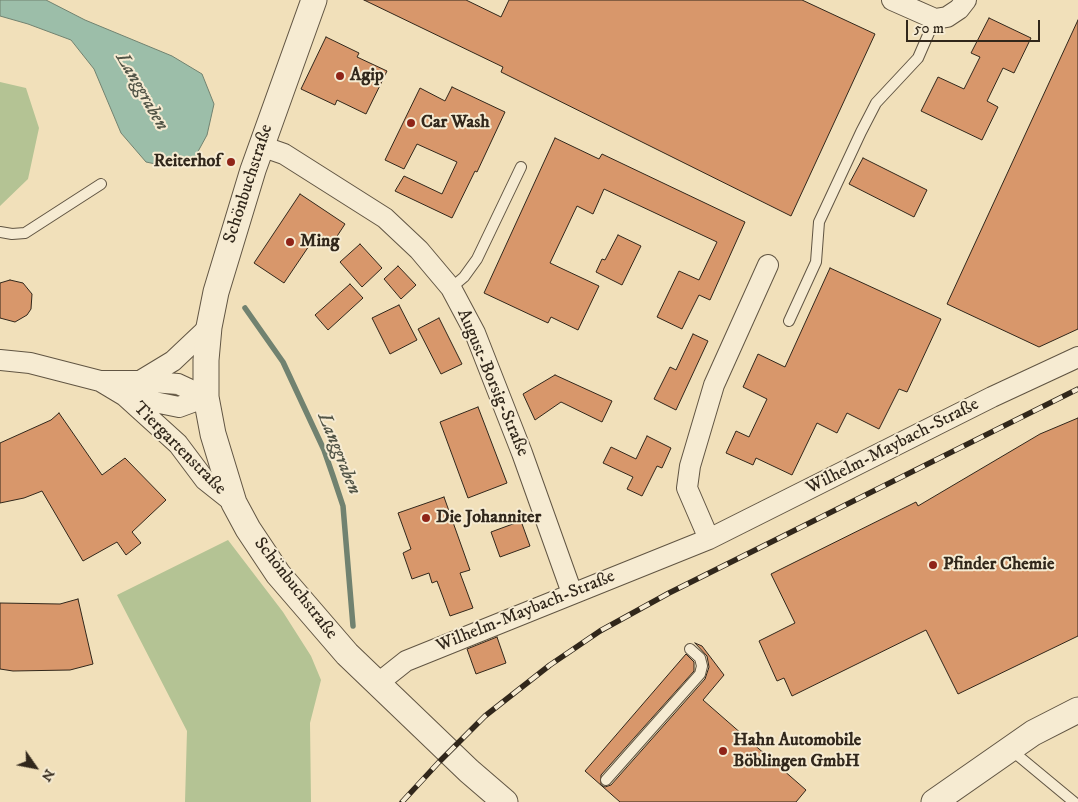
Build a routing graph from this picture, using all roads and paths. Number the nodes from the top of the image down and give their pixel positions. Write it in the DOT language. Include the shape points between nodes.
graph roads {
  1 [pos="314,0"];
  2 [pos="892,0"];
  3 [pos="966,0"];
  4 [pos="935,19"];
  5 [pos="261,146"];
  6 [pos="521,167"];
  7 [pos="101,184"];
  8 [pos="0,232"];
  9 [pos="768,265"];
  10 [pos="450,288"];
  11 [pos="789,321"];
  12 [pos="209,327"];
  13 [pos="1078,357"];
  14 [pos="0,360"];
  15 [pos="140,380"];
  16 [pos="100,381"];
  17 [pos="125,396"];
  18 [pos="206,397"];
  19 [pos="234,503"];
  20 [pos="709,539"];
  21 [pos="572,593"];
  22 [pos="690,649"];
  23 [pos="377,684"];
  24 [pos="1078,710"];
  25 [pos="1010,749"];
  26 [pos="606,780"];
  27 [pos="505,802"];
  28 [pos="934,802"];
  29 [pos="1074,802"];
  1 -- 5 [label="street, Schönbuchstraße"];
  2 -- 4 [label="street"];
  3 -- 4 [label="street" via="947,17"];
  4 -- 11 [label="lane" via="918,58 876,103 861,132 819,222 816,262"];
  5 -- 10 [label="street, August-Borsig-Straße" via="284,154 385,218 419,250"];
  5 -- 12 [label="street, Schönbuchstraße" via="228,249"];
  6 -- 10 [label="lane" via="477,259 464,277"];
  7 -- 8 [label="lane" via="25,233"];
  9 -- 20 [label="street" via="714,385 690,466 687,488"];
  10 -- 21 [label="street, August-Borsig-Straße" via="478,340"];
  12 -- 15 [label="street, Tiergartenstraße" via="173,361"];
  12 -- 18 [label="street, Schönbuchstraße"];
  13 -- 20 [label="street, Wilhelm-Maybach-Straße"];
  14 -- 16 [label="street, Tiergartenstraße" via="30,363"];
  15 -- 16 [label="street, Tiergartenstraße"];
  15 -- 18 [label="street, Tiergartenstraße" via="178,384"];
  16 -- 17 [label="street, Tiergartenstraße"];
  17 -- 18 [label="street, Tiergartenstraße" via="179,407"];
  17 -- 19 [label="street, Tiergartenstraße" via="178,444 206,480"];
  18 -- 19 [label="street, Schönbuchstraße" via="217,451"];
  19 -- 23 [label="street, Schönbuchstraße" via="278,574"];
  20 -- 21 [label="street, Wilhelm-Maybach-Straße"];
  21 -- 23 [label="street, Wilhelm-Maybach-Straße" via="406,661"];
  22 -- 26 [label="lane" via="700,658 700,674"];
  23 -- 27 [label="street, Schönbuchstraße"];
  24 -- 25 [label="street"];
  25 -- 28 [label="street"];
  25 -- 29 [label="lane"];
}
